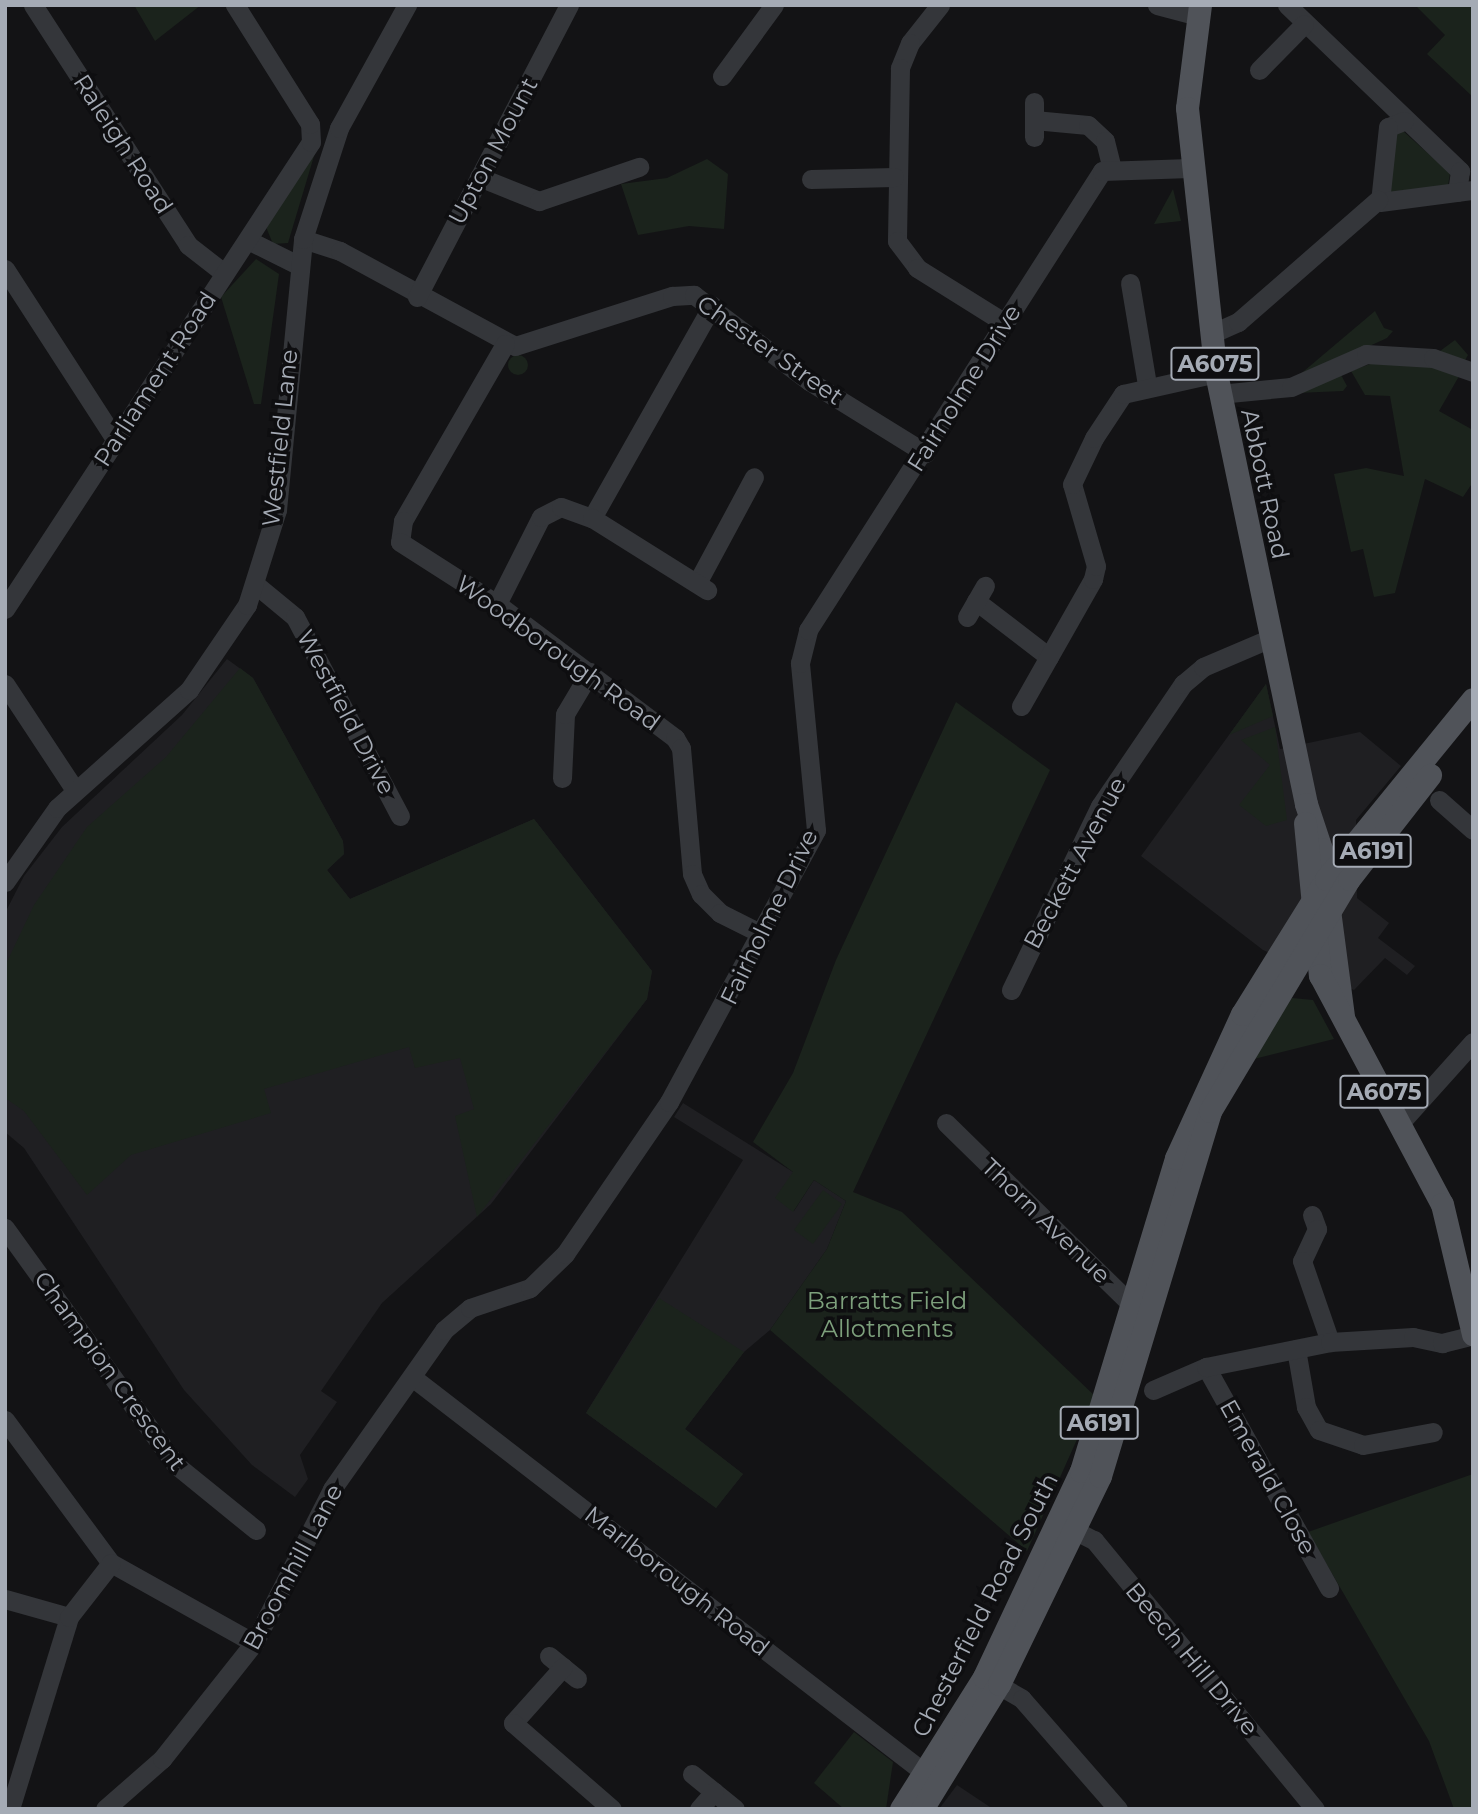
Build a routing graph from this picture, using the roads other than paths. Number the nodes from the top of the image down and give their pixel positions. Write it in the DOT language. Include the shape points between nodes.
graph roads {
  1 [pos="33,5"];
  2 [pos="235,5"];
  3 [pos="407,5"];
  4 [pos="569,5"];
  5 [pos="774,5"];
  6 [pos="940,5"];
  7 [pos="1157,5"];
  8 [pos="1287,5"];
  9 [pos="1199,11"];
  10 [pos="1304,24"];
  11 [pos="1259,71"];
  12 [pos="722,76"];
  13 [pos="1034,120"];
  14 [pos="1404,121"];
  15 [pos="639,167"];
  16 [pos="1190,168"];
  17 [pos="1112,170"];
  18 [pos="479,177"];
  19 [pos="894,177"];
  20 [pos="811,179"];
  21 [pos="1465,191"];
  22 [pos="1378,200"];
  23 [pos="303,239"];
  24 [pos="248,240"];
  25 [pos="298,265"];
  26 [pos="5,269"];
  27 [pos="224,273"];
  28 [pos="1130,283"];
  29 [pos="417,297"];
  30 [pos="712,306"];
  31 [pos="1005,323"];
  32 [pos="1211,334"];
  33 [pos="505,344"];
  34 [pos="1473,372"];
  35 [pos="1218,383"];
  36 [pos="1147,385"];
  37 [pos="115,439"];
  38 [pos="925,453"];
  39 [pos="754,477"];
  40 [pos="592,518"];
  41 [pos="255,584"];
  42 [pos="976,601"];
  43 [pos="497,604"];
  44 [pos="5,609"];
  45 [pos="1271,638"];
  46 [pos="1049,657"];
  47 [pos="590,672"];
  48 [pos="5,684"];
  49 [pos="1473,699"];
  50 [pos="1021,706"];
  51 [pos="1473,722"];
  52 [pos="562,778"];
  53 [pos="75,790"];
  54 [pos="1439,800"];
  55 [pos="1310,814"];
  56 [pos="400,816"];
  57 [pos="1473,830"];
  58 [pos="1366,831"];
  59 [pos="1326,879"];
  60 [pos="5,882"];
  61 [pos="1319,907"];
  62 [pos="762,934"];
  63 [pos="1314,937"];
  64 [pos="1011,990"];
  65 [pos="1278,991"];
  66 [pos="1327,996"];
  67 [pos="1343,1017"];
  68 [pos="1473,1042"];
  69 [pos="1402,1121"];
  70 [pos="946,1123"];
  71 [pos="1312,1215"];
  72 [pos="5,1228"];
  73 [pos="1144,1304"];
  74 [pos="1473,1334"];
  75 [pos="1330,1342"];
  76 [pos="1296,1349"];
  77 [pos="1206,1367"];
  78 [pos="412,1377"];
  79 [pos="1153,1390"];
  80 [pos="5,1420"];
  81 [pos="1433,1432"];
  82 [pos="1067,1526"];
  83 [pos="256,1530"];
  84 [pos="111,1563"];
  85 [pos="1329,1588"];
  86 [pos="5,1599"];
  87 [pos="69,1617"];
  88 [pos="254,1643"];
  89 [pos="563,1667"];
  90 [pos="992,1680"];
  91 [pos="692,1774"];
  92 [pos="934,1780"];
  93 [pos="714,1791"];
  94 [pos="10,1809"];
  95 [pos="105,1809"];
  96 [pos="612,1809"];
  97 [pos="699,1809"];
  98 [pos="735,1809"];
  99 [pos="901,1809"];
  100 [pos="922,1809"];
  101 [pos="1118,1809"];
  102 [pos="1315,1809"];
  1 -- 27 [label="street, Raleigh Road" via="188,245"];
  2 -- 24 [label="street, Parliament Road" via="310,124 306,152"];
  3 -- 23 [label="street, Westfield Lane" via="339,128"];
  4 -- 18 [label="street, Upton Mount"];
  5 -- 12 [label="street"];
  6 -- 19 [label="street" via="915,34 900,68"];
  7 -- 9 [label="street"];
  8 -- 10 [label="street"];
  9 -- 16 [label="main road, Abbott Road / A6075" via="1187,108"];
  10 -- 11 [label="street"];
  10 -- 14 [label="street"];
  13 -- 17 [label="street" via="1088,125 1105,141"];
  14 -- 21 [label="street" via="1460,171"];
  14 -- 22 [label="street" via="1388,127"];
  15 -- 18 [label="street" via="539,201"];
  16 -- 17 [label="street"];
  16 -- 32 [label="main road, Abbott Road / A6075"];
  17 -- 31 [label="street, Fairholme Drive" via="1102,171"];
  18 -- 29 [label="street, Upton Mount"];
  19 -- 20 [label="street"];
  19 -- 31 [label="street" via="897,242 905,257"];
  21 -- 22 [label="street"];
  22 -- 32 [label="street" via="1238,322"];
  23 -- 25 [label="street, Westfield Lane"];
  23 -- 29 [label="street, Chester Street" via="340,251"];
  24 -- 25 [label="street"];
  24 -- 27 [label="street, Parliament Road"];
  25 -- 41 [label="street, Westfield Lane" via="277,510"];
  26 -- 37 [label="street"];
  27 -- 37 [label="street, Parliament Road"];
  28 -- 36 [label="street"];
  29 -- 33 [label="street, Chester Street"];
  30 -- 33 [label="street, Chester Street" via="684,293 538,344"];
  30 -- 38 [label="street, Chester Street" via="809,381"];
  30 -- 40 [label="street"];
  31 -- 38 [label="street, Fairholme Drive"];
  32 -- 35 [label="main road, Abbott Road / A6075"];
  33 -- 43 [label="street, Woodborough Road" via="398,531 409,552"];
  34 -- 35 [label="street" via="1433,358 1366,354 1291,387"];
  35 -- 36 [label="street"];
  35 -- 45 [label="main road, Abbott Road / A6075"];
  36 -- 46 [label="street" via="1117,399 1076,474 1073,495 1096,566"];
  37 -- 44 [label="street, Parliament Road"];
  38 -- 62 [label="street, Fairholme Drive" via="808,630 800,663 816,830"];
  39 -- 40 [label="street" via="702,586"];
  40 -- 43 [label="street" via="571,507 541,516"];
  41 -- 53 [label="street, Westfield Lane" via="190,690"];
  41 -- 56 [label="street, Westfield Drive" via="295,617"];
  42 -- 46 [label="street"];
  43 -- 47 [label="street, Woodborough Road"];
  45 -- 55 [label="main road, Abbott Road / A6075"];
  45 -- 64 [label="street, Beckett Avenue" via="1203,667 1183,684 1100,806"];
  46 -- 50 [label="street"];
  47 -- 52 [label="street" via="565,714"];
  47 -- 62 [label="street, Woodborough Road" via="675,738 692,874 701,894 720,913"];
  48 -- 53 [label="street"];
  49 -- 58 [label="main road, A6191"];
  51 -- 61 [label="main road, A6191"];
  53 -- 60 [label="street, Westfield Lane"];
  54 -- 57 [label="street"];
  55 -- 58 [label="main road" via="1336,841"];
  55 -- 59 [label="main road, Abbott Road / A6075"];
  55 -- 61 [label="main road, Abbott Road / A6075"];
  58 -- 59 [label="main road, A6191"];
  59 -- 61 [label="main road, A6075"];
  61 -- 63 [label="main road, Chesterfield Road South / A6191"];
  61 -- 67 [label="main road, A6075"];
  61 -- 73 [label="main road, Chesterfield Road South / A6191" via="1196,1104"];
  62 -- 78 [label="street, Fairholme Drive" via="669,1102 565,1254 530,1288 470,1308 444,1330"];
  63 -- 65 [label="main road, Chesterfield Road South / A6191"];
  63 -- 66 [label="main road, A6075"];
  65 -- 66 [label="main road" via="1307,985"];
  65 -- 73 [label="main road, Chesterfield Road South / A6191" via="1210,1111"];
  66 -- 67 [label="main road, A6075"];
  67 -- 69 [label="main road, A6075"];
  68 -- 69 [label="street"];
  69 -- 74 [label="main road, A6075" via="1442,1204"];
  70 -- 73 [label="street, Thorn Avenue"];
  71 -- 75 [label="street" via="1317,1229 1303,1261"];
  72 -- 83 [label="street, Champion Crescent" via="176,1465"];
  73 -- 82 [label="main road, Chesterfield Road South / A6191" via="1100,1476"];
  74 -- 75 [label="street" via="1442,1343 1413,1337"];
  75 -- 76 [label="street"];
  76 -- 77 [label="street"];
  76 -- 81 [label="street" via="1306,1407 1319,1430 1351,1445 1397,1432"];
  77 -- 79 [label="street"];
  77 -- 85 [label="street, Emerald Close"];
  78 -- 88 [label="street, Broomhill Lane" via="337,1493 284,1597"];
  78 -- 92 [label="street, Marlborough Road"];
  80 -- 84 [label="street"];
  82 -- 90 [label="main road, Chesterfield Road South / A6191"];
  82 -- 102 [label="street, Beech Hill Drive" via="1094,1540"];
  84 -- 87 [label="street"];
  84 -- 88 [label="street"];
  86 -- 87 [label="street"];
  87 -- 94 [label="street"];
  88 -- 95 [label="street, Broomhill Lane" via="163,1759"];
  89 -- 96 [label="street" via="513,1724"];
  90 -- 92 [label="main road, Chesterfield Road South / A6191"];
  90 -- 101 [label="street" via="1022,1699"];
  91 -- 93 [label="street"];
  92 -- 99 [label="main road, Chesterfield Road South / A6191"];
  92 -- 100 [label="main road, Chesterfield Road South / A6191"];
  93 -- 97 [label="street"];
  93 -- 98 [label="street"];
}
